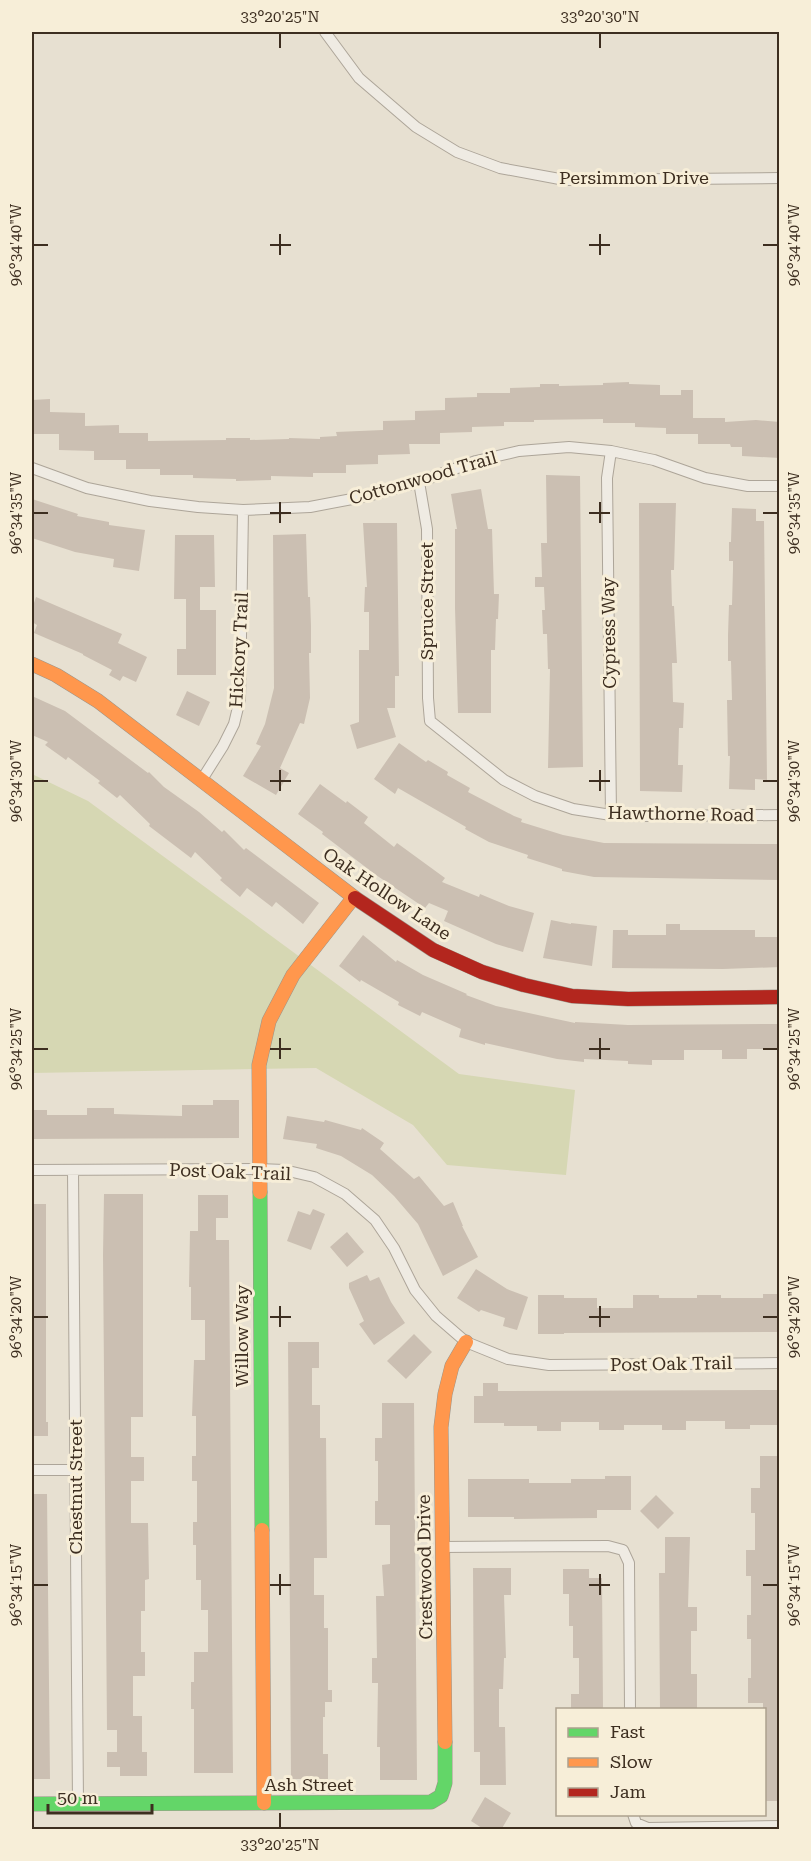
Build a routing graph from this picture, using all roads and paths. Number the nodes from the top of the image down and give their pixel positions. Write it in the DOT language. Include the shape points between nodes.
graph roads {
  1 [pos="325,32"];
  2 [pos="780,178"];
  3 [pos="611,451"];
  4 [pos="32,468"];
  5 [pos="419,482"];
  6 [pos="780,486"];
  7 [pos="243,510"];
  8 [pos="32,664"];
  9 [pos="430,721"];
  10 [pos="201,781"];
  11 [pos="611,815"];
  12 [pos="780,815"];
  13 [pos="354,897"];
  14 [pos="780,998"];
  15 [pos="259,1169"];
  16 [pos="32,1170"];
  17 [pos="73,1170"];
  18 [pos="466,1342"];
  19 [pos="780,1363"];
  20 [pos="32,1470"];
  21 [pos="76,1470"];
  22 [pos="442,1547"];
  23 [pos="630,1708"];
  24 [pos="441,1796"];
  25 [pos="264,1803"];
  26 [pos="32,1804"];
  27 [pos="78,1804"];
  28 [pos="634,1819"];
  29 [pos="780,1827"];
  1 -- 2 [label="street, Persimmon Drive" via="359,78 416,127 457,152 500,168 565,180"];
  3 -- 5 [label="street, Cottonwood Trail" via="569,447 519,451 476,461"];
  3 -- 6 [label="street, Cottonwood Trail" via="654,460 705,478 748,486"];
  3 -- 11 [label="street, Cypress Way" via="607,478"];
  4 -- 7 [label="street, Cottonwood Trail" via="87,488 150,501"];
  5 -- 7 [label="street, Cottonwood Trail" via="310,507"];
  5 -- 9 [label="street, Spruce Street" via="427,529"];
  7 -- 10 [label="street, Hickory Trail" via="240,699 234,724"];
  8 -- 10 [label="street, Oak Hollow Lane" via="98,701"];
  9 -- 11 [label="street, Hawthorne Road" via="504,780 573,809"];
  10 -- 13 [label="street, Oak Hollow Lane"];
  11 -- 12 [label="street, Hawthorne Road"];
  13 -- 14 [label="street, Oak Hollow Lane" via="433,950 524,986 572,996 628,999"];
  13 -- 15 [label="street, Willow Way" via="293,975 269,1021 260,1065"];
  15 -- 17 [label="street, Post Oak Trail"];
  15 -- 18 [label="street, Post Oak Trail" via="284,1170 314,1178 345,1194 375,1221 415,1290 436,1316"];
  15 -- 25 [label="street, Willow Way"];
  16 -- 17 [label="street, Post Oak Trail"];
  17 -- 21 [label="street, Chestnut Street"];
  18 -- 19 [label="street, Post Oak Trail" via="508,1359 549,1365"];
  18 -- 22 [label="street, Crestwood Drive" via="452,1366 441,1426"];
  20 -- 21 [label="street"];
  21 -- 27 [label="street, Chestnut Street"];
  22 -- 23 [label="street" via="608,1546 623,1550 629,1563"];
  22 -- 24 [label="street, Crestwood Drive" via="445,1783"];
  24 -- 25 [label="street, Ash Street" via="431,1802"];
  25 -- 27 [label="street, Ash Street"];
  26 -- 27 [label="street, Ash Street"];
  28 -- 29 [label="street" via="648,1828"];
}
